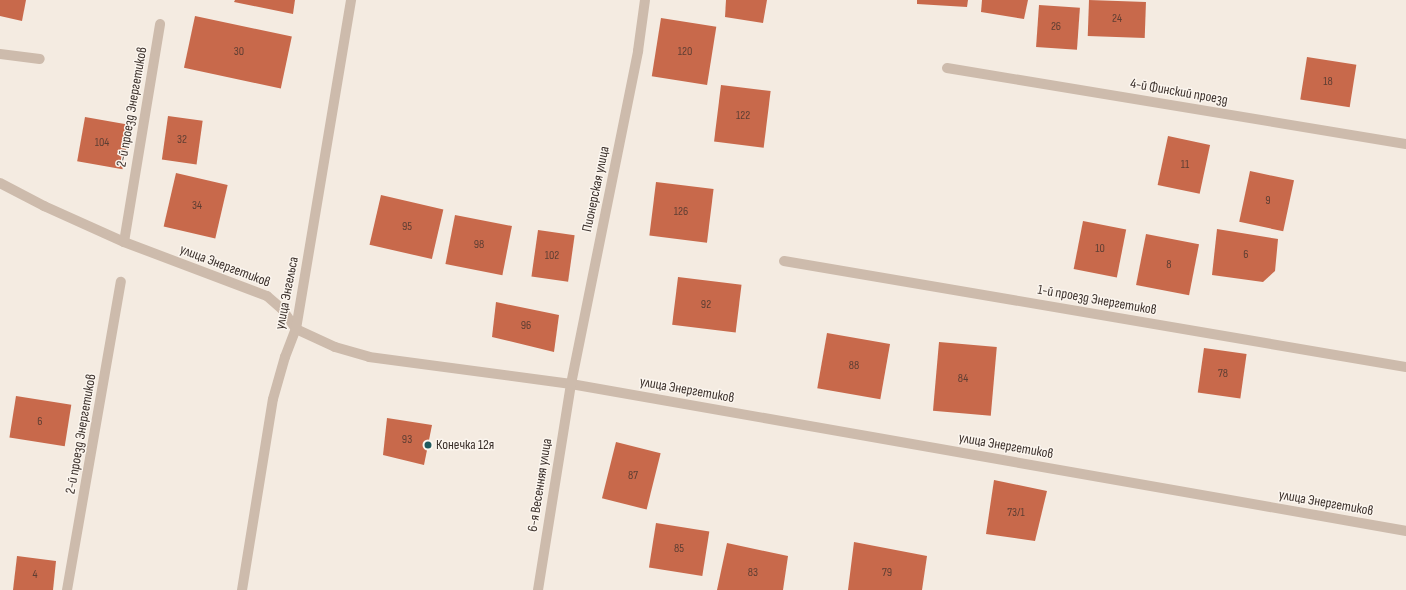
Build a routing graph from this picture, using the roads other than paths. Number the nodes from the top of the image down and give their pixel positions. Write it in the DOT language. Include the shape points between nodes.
graph roads {
  1 [pos="351,0"];
  2 [pos="645,0"];
  3 [pos="160,24"];
  4 [pos="0,54"];
  5 [pos="40,59"];
  6 [pos="948,68"];
  7 [pos="1406,144"];
  8 [pos="0,183"];
  9 [pos="124,242"];
  10 [pos="784,261"];
  11 [pos="122,282"];
  12 [pos="296,329"];
  13 [pos="1406,367"];
  14 [pos="571,384"];
  15 [pos="1406,531"];
  16 [pos="67,590"];
  17 [pos="242,590"];
  18 [pos="538,590"];
  1 -- 12 [label="street, улица Энгельса"];
  2 -- 14 [label="street, Пионерская улица" via="638,51"];
  3 -- 9 [label="street, 2-й проезд Энергетиков"];
  4 -- 5 [label="street"];
  6 -- 7 [label="street, 4-й Финский проезд"];
  8 -- 9 [label="street, улица Энергетиков"];
  9 -- 12 [label="street, улица Энергетиков" via="267,296 282,309"];
  10 -- 13 [label="street, 1-й проезд Энергетиков"];
  11 -- 16 [label="street, 2-й проезд Энергетиков"];
  12 -- 14 [label="street, улица Энергетиков" via="335,347 369,357"];
  12 -- 17 [label="street, улица Энгельса" via="273,399"];
  14 -- 15 [label="street, улица Энергетиков"];
  14 -- 18 [label="street, 6-я Весенняя улица"];
}
